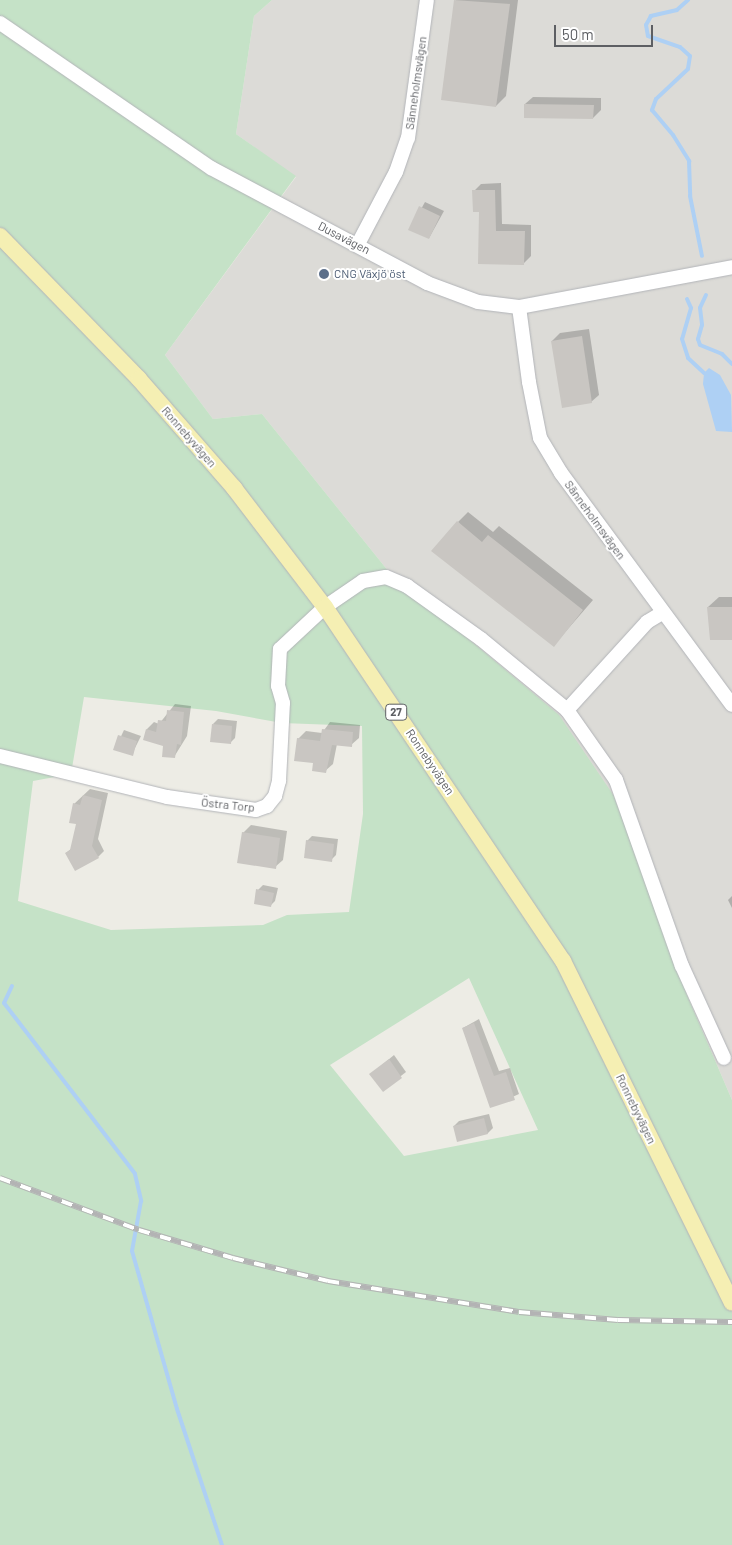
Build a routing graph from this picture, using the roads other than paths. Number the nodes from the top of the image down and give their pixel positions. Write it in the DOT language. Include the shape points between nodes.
graph roads {
  1 [pos="426,0"];
  2 [pos="0,23"];
  3 [pos="0,236"];
  4 [pos="358,244"];
  5 [pos="732,267"];
  6 [pos="519,307"];
  7 [pos="325,607"];
  8 [pos="662,613"];
  9 [pos="732,705"];
  10 [pos="567,710"];
  11 [pos="0,756"];
  12 [pos="724,1058"];
  13 [pos="732,1303"];
  1 -- 4 [label="street, Sänneholmsvägen" via="408,138 396,172"];
  2 -- 4 [label="street, Dusavägen" via="211,168"];
  3 -- 7 [label="main road, Ronnebyvägen / 27" via="145,386 234,488"];
  4 -- 6 [label="street, Dusavägen" via="427,283 478,302"];
  5 -- 6 [label="street, Dusavägen"];
  6 -- 8 [label="street, Sänneholmsvägen" via="540,438 561,473"];
  7 -- 10 [label="street, Östra Torp" via="363,581 386,577 406,586 481,639"];
  7 -- 11 [label="street, Östra Torp" via="280,649 278,686 284,703 279,781 275,796 267,806 256,810 167,797"];
  7 -- 13 [label="main road, Ronnebyvägen / 27" via="563,961"];
  8 -- 9 [label="street, Sänneholmsvägen"];
  8 -- 10 [label="street" via="647,622"];
  10 -- 12 [label="street, Östra Torp" via="616,780 682,966"];
}
